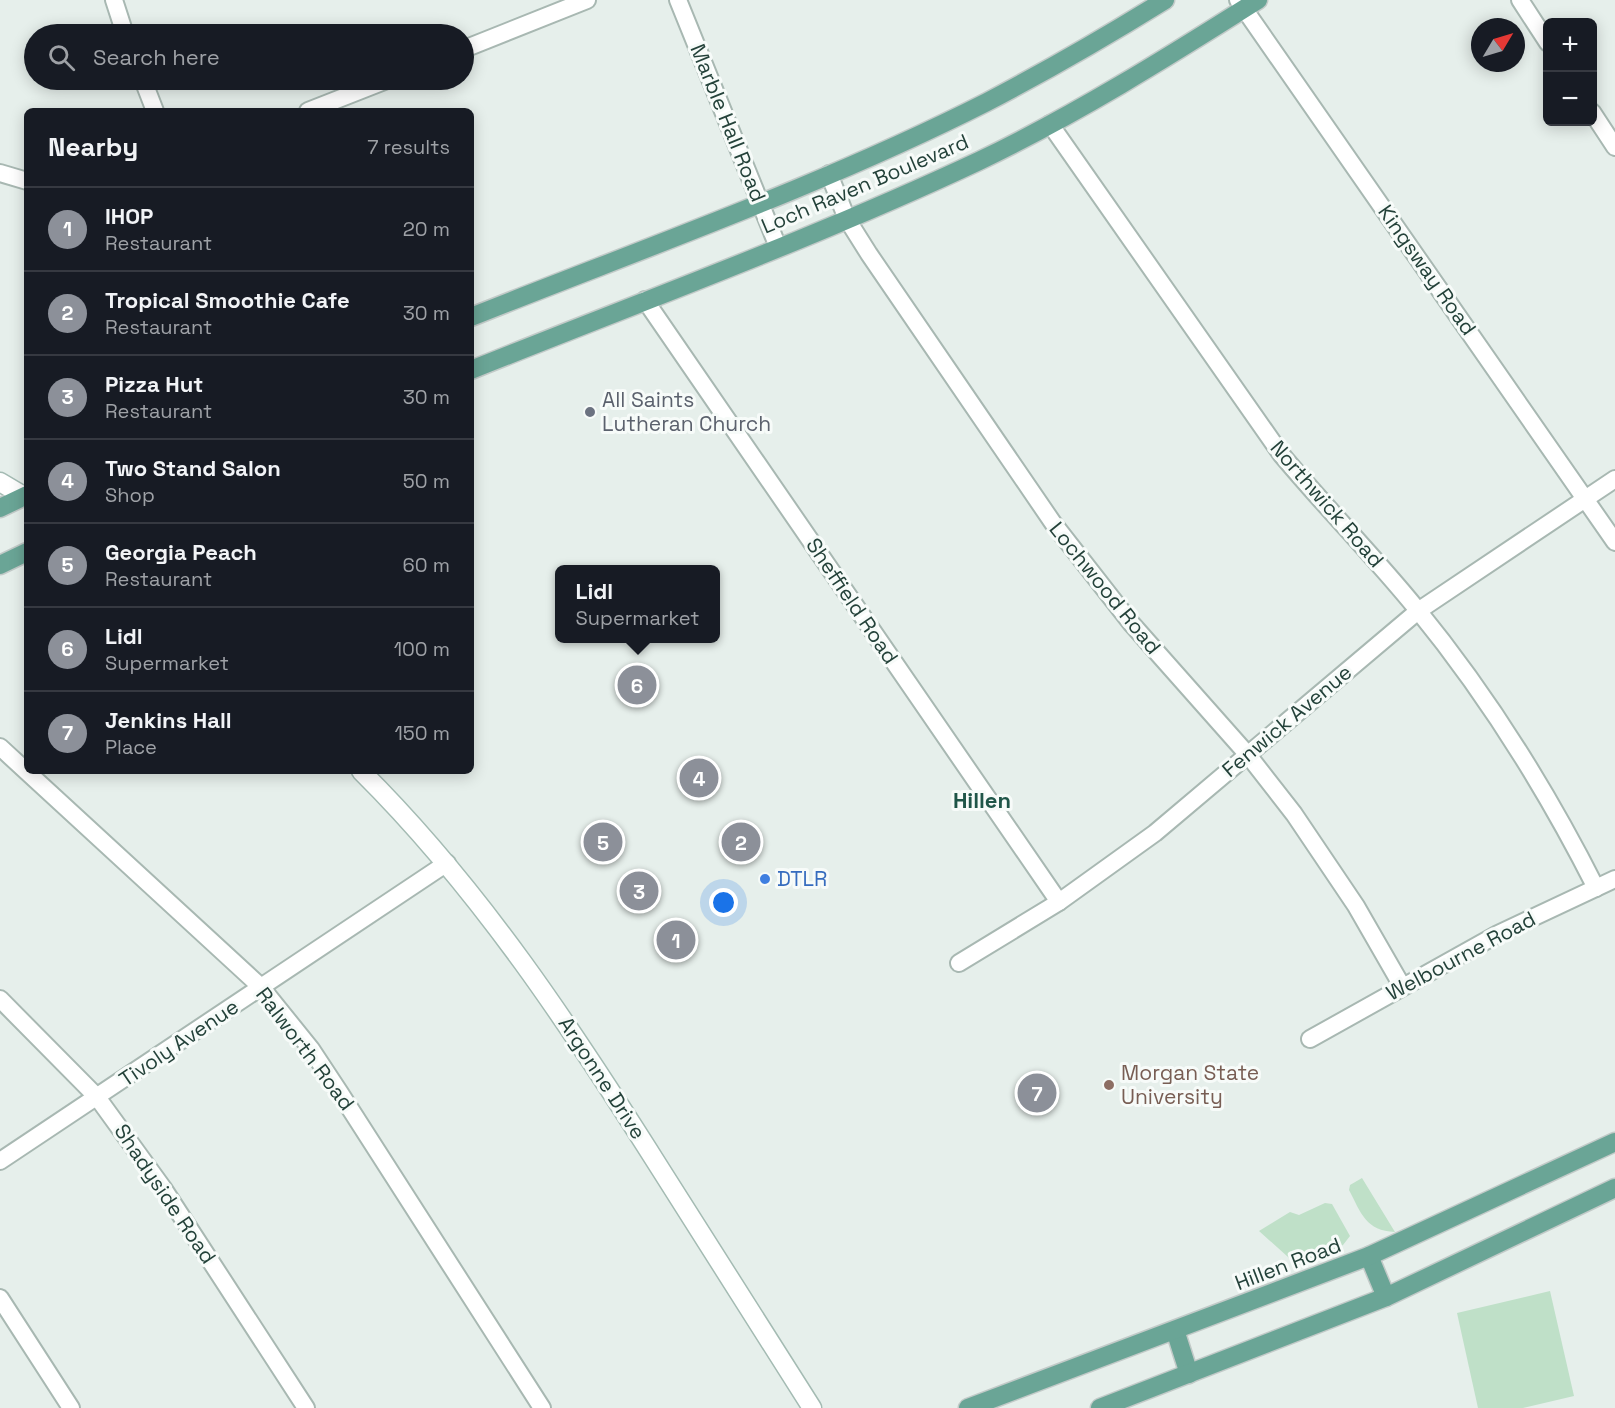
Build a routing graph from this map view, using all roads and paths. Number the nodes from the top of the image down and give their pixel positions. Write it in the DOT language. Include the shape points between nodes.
graph roads {
  1 [pos="114,0"];
  2 [pos="587,0"];
  3 [pos="678,0"];
  4 [pos="1165,0"];
  5 [pos="1520,0"];
  6 [pos="1247,3"];
  7 [pos="122,24"];
  8 [pos="1543,35"];
  9 [pos="474,45"];
  10 [pos="147,90"];
  11 [pos="362,90"];
  12 [pos="154,108"];
  13 [pos="316,108"];
  14 [pos="1597,118"];
  15 [pos="1050,124"];
  16 [pos="1615,147"];
  17 [pos="0,173"];
  18 [pos="829,174"];
  19 [pos="24,180"];
  20 [pos="761,202"];
  21 [pos="847,219"];
  22 [pos="778,247"];
  23 [pos="645,300"];
  24 [pos="474,316"];
  25 [pos="474,369"];
  26 [pos="1615,479"];
  27 [pos="0,482"];
  28 [pos="24,495"];
  29 [pos="24,497"];
  30 [pos="1586,499"];
  31 [pos="0,508"];
  32 [pos="1615,542"];
  33 [pos="24,553"];
  34 [pos="0,564"];
  35 [pos="1418,611"];
  36 [pos="0,747"];
  37 [pos="1248,755"];
  38 [pos="24,769"];
  39 [pos="29,774"];
  40 [pos="364,774"];
  41 [pos="447,863"];
  42 [pos="1615,879"];
  43 [pos="1596,888"];
  44 [pos="1059,902"];
  45 [pos="959,963"];
  46 [pos="1402,986"];
  47 [pos="261,987"];
  48 [pos="0,999"];
  49 [pos="1310,1039"];
  50 [pos="98,1097"];
  51 [pos="1615,1142"];
  52 [pos="0,1161"];
  53 [pos="1615,1188"];
  54 [pos="1369,1256"];
  55 [pos="1386,1297"];
  56 [pos="0,1299"];
  57 [pos="1175,1330"];
  58 [pos="1190,1374"];
  59 [pos="71,1408"];
  60 [pos="306,1408"];
  61 [pos="542,1408"];
  62 [pos="812,1408"];
  63 [pos="968,1408"];
  64 [pos="1100,1408"];
  1 -- 7 [label="street"];
  2 -- 9 [label="street"];
  3 -- 20 [label="street, Marble Hall Road"];
  4 -- 18 [label="main road, Loch Raven Boulevard" via="987,102"];
  5 -- 8 [label="street"];
  6 -- 15 [label="main road, Loch Raven Boulevard"];
  6 -- 30 [label="street, Kingsway Road"];
  10 -- 12 [label="street"];
  11 -- 13 [label="street"];
  14 -- 16 [label="street"];
  15 -- 21 [label="main road, Loch Raven Boulevard"];
  15 -- 35 [label="street, Northwick Road" via="1281,454"];
  17 -- 19 [label="street"];
  18 -- 20 [label="main road, Loch Raven Boulevard"];
  18 -- 21 [label="street, Lochwood Road"];
  20 -- 22 [label="street, Marble Hall Road"];
  20 -- 24 [label="main road, Loch Raven Boulevard"];
  21 -- 22 [label="main road, Loch Raven Boulevard"];
  21 -- 37 [label="street, Lochwood Road" via="1053,523 1131,623"];
  22 -- 23 [label="main road, Loch Raven Boulevard"];
  23 -- 25 [label="main road, Loch Raven Boulevard"];
  23 -- 44 [label="street, Sheffield Road"];
  26 -- 30 [label="street, Fenwick Avenue"];
  27 -- 28 [label="main road"];
  29 -- 31 [label="main road"];
  30 -- 32 [label="street, Kingsway Road"];
  30 -- 35 [label="street, Fenwick Avenue"];
  33 -- 34 [label="main road"];
  35 -- 37 [label="street, Fenwick Avenue"];
  35 -- 43 [label="street, Northwick Road" via="1523,753"];
  36 -- 38 [label="street, Ralworth Road"];
  37 -- 44 [label="street, Fenwick Avenue" via="1155,833"];
  37 -- 46 [label="street, Lochwood Road" via="1322,852"];
  39 -- 47 [label="street, Ralworth Road"];
  40 -- 41 [label="main road, Argonne Drive"];
  41 -- 47 [label="street, Tivoly Avenue"];
  41 -- 62 [label="main road, Argonne Drive" via="522,960 589,1057"];
  42 -- 43 [label="street, Welbourne Road"];
  43 -- 46 [label="street, Welbourne Road" via="1498,934"];
  44 -- 45 [label="street, Fenwick Avenue"];
  46 -- 49 [label="street, Welbourne Road"];
  47 -- 50 [label="street, Tivoly Avenue"];
  47 -- 61 [label="street, Ralworth Road" via="340,1093"];
  48 -- 50 [label="street, Shadyside Road"];
  50 -- 52 [label="street, Tivoly Avenue"];
  50 -- 60 [label="street, Shadyside Road" via="163,1188"];
  51 -- 54 [label="main road, Hillen Road"];
  53 -- 55 [label="main road"];
  54 -- 55 [label="main road"];
  54 -- 57 [label="main road, Hillen Road"];
  55 -- 58 [label="main road"];
  56 -- 59 [label="street"];
  57 -- 58 [label="main road"];
  57 -- 63 [label="main road, Hillen Road"];
  58 -- 64 [label="main road"];
}
